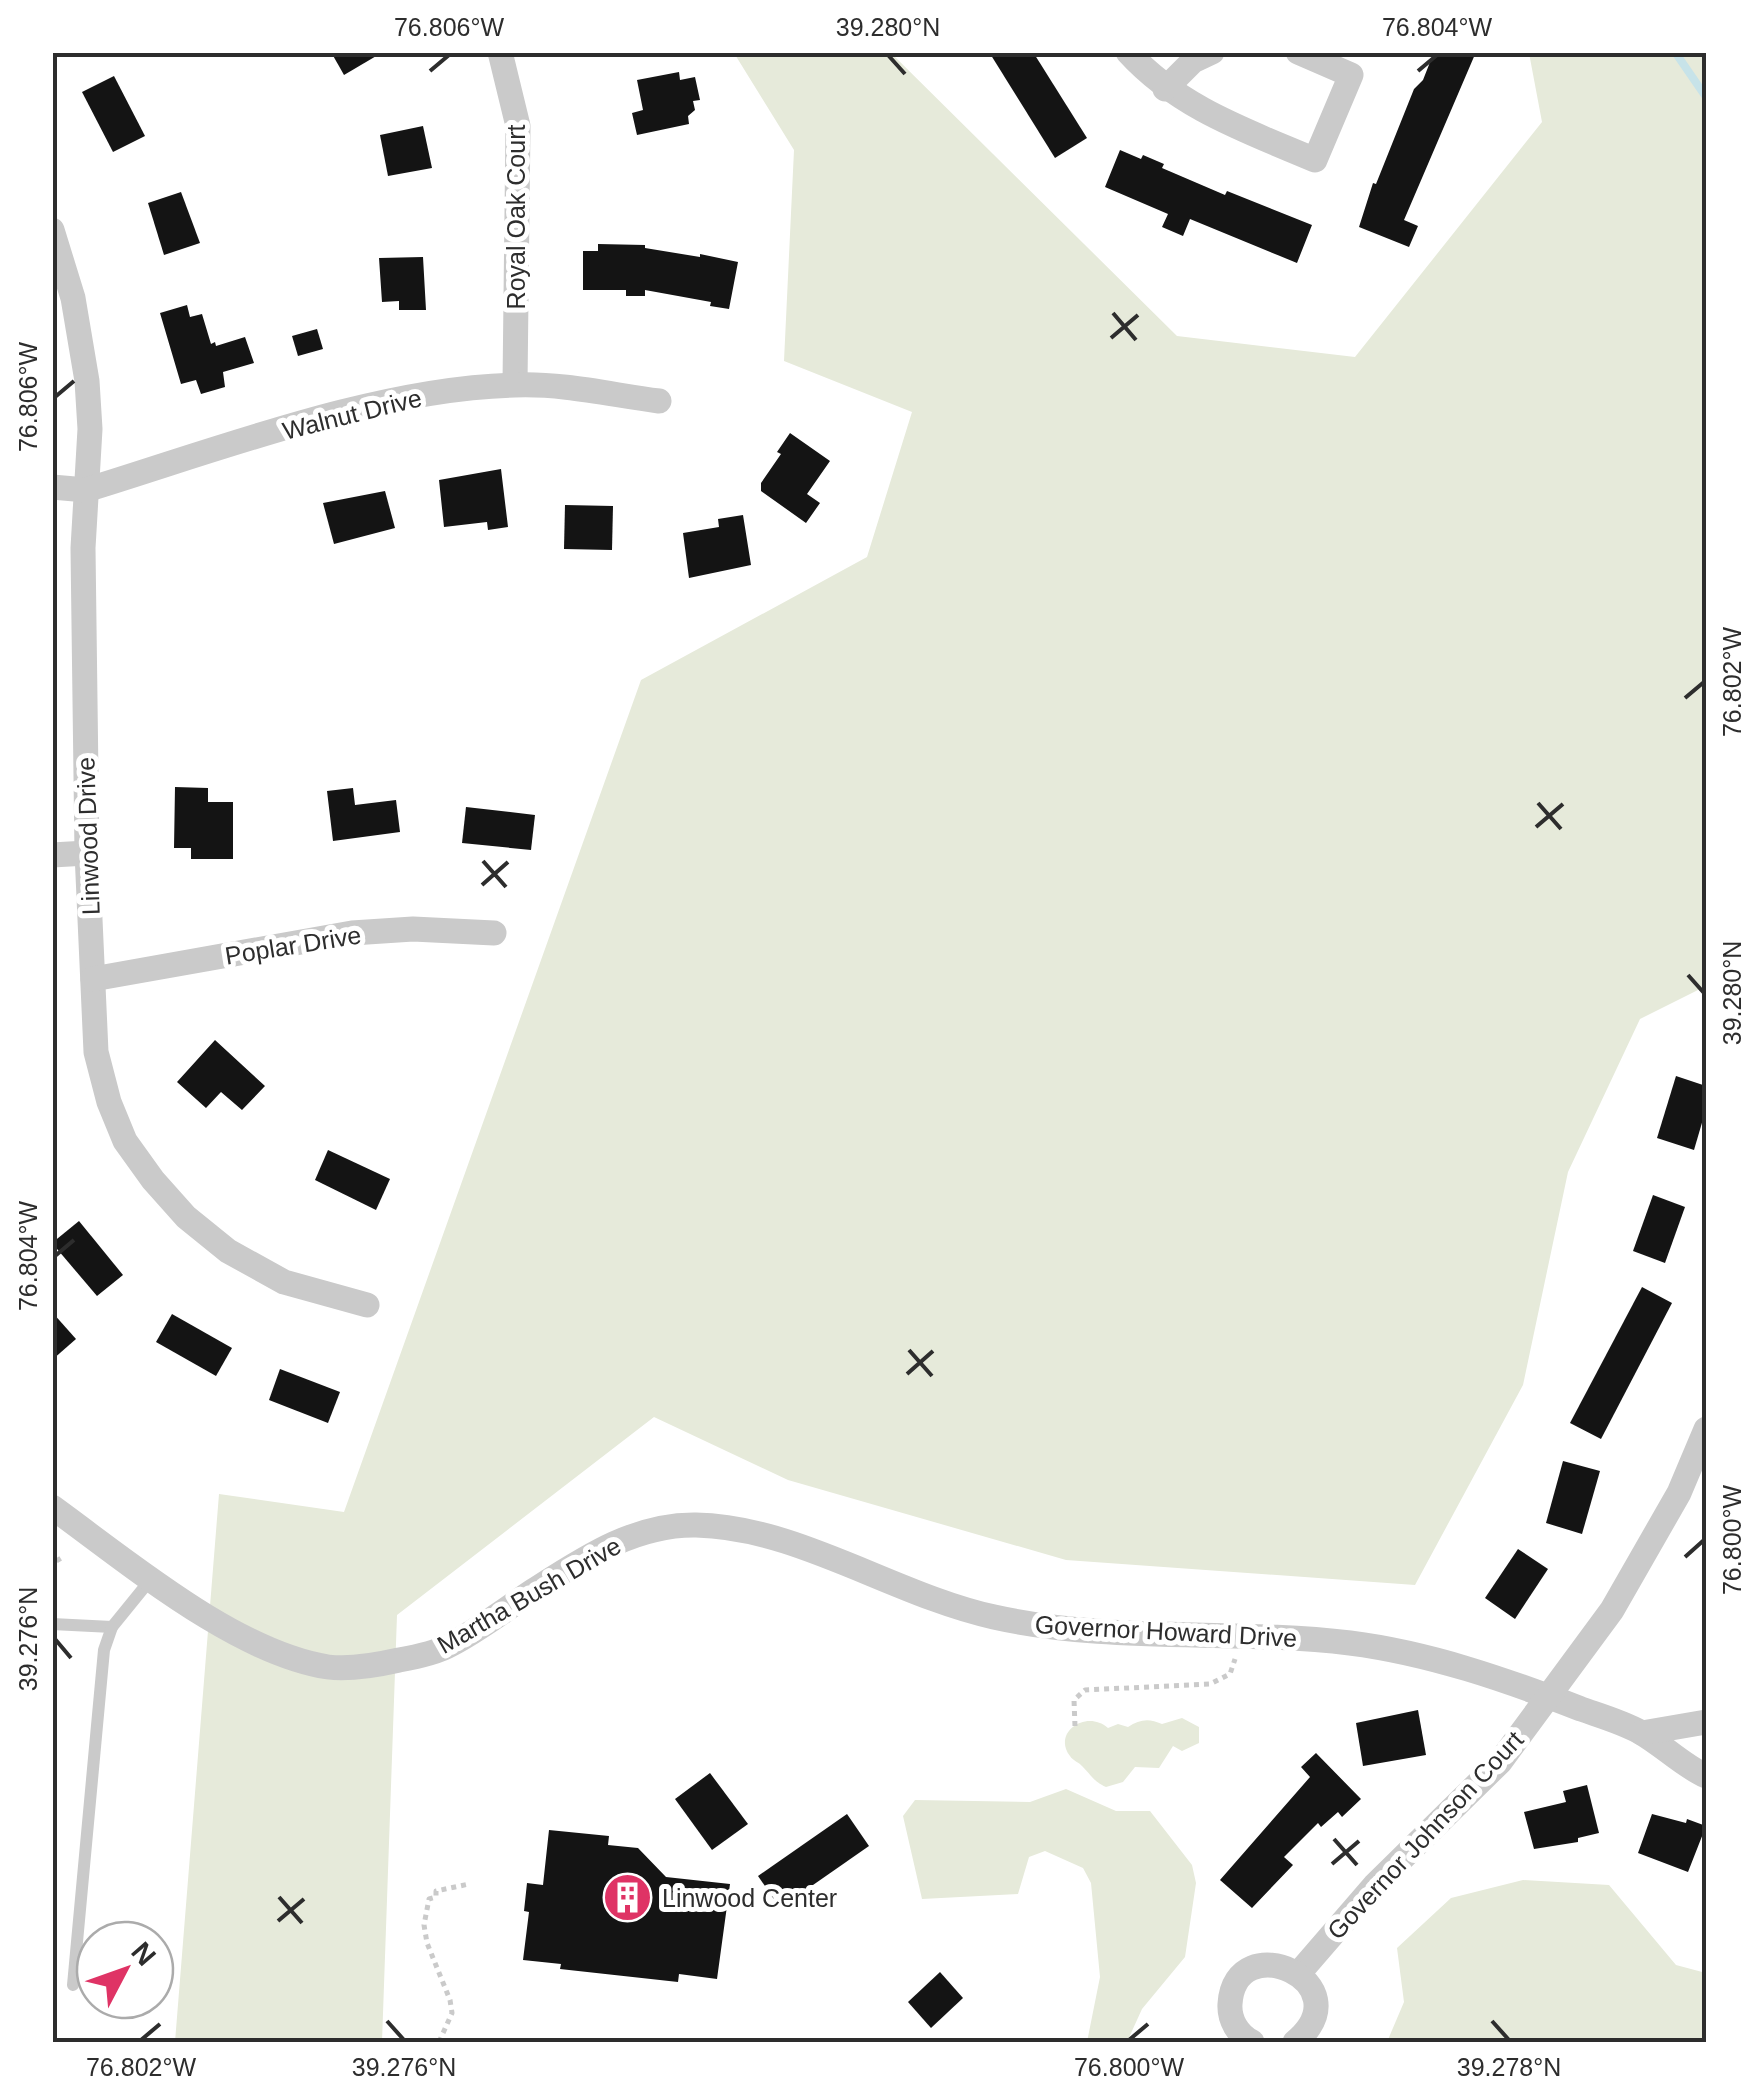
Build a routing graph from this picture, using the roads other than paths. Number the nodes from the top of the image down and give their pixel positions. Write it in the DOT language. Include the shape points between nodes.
graph roads {
  1 [pos="500,52"];
  2 [pos="1128,52"];
  3 [pos="1212,52"];
  4 [pos="1298,52"];
  5 [pos="1166,88"];
  6 [pos="52,230"];
  7 [pos="516,384"];
  8 [pos="659,402"];
  9 [pos="52,487"];
  10 [pos="86,490"];
  11 [pos="52,854"];
  12 [pos="87,854"];
  13 [pos="494,934"];
  14 [pos="93,979"];
  15 [pos="367,1306"];
  16 [pos="1706,1429"];
  17 [pos="52,1507"];
  18 [pos="692,1525"];
  19 [pos="151,1579"];
  20 [pos="52,1624"];
  21 [pos="112,1627"];
  22 [pos="1548,1696"];
  23 [pos="1706,1722"];
  24 [pos="1642,1733"];
  25 [pos="1706,1776"];
  26 [pos="1298,1973"];
  27 [pos="73,1985"];
  28 [pos="1252,2042"];
  29 [pos="1295,2042"];
  1 -- 7 [label="street, Royal Oak Court" via="518,126"];
  2 -- 5 [label="street"];
  3 -- 5 [label="street"];
  4 -- 5 [label="street" via="1350,74 1315,160 1197,110"];
  6 -- 10 [label="street, Linwood Drive" via="73,298 87,381"];
  7 -- 8 [label="street, Walnut Drive"];
  7 -- 10 [label="street, Walnut Drive" via="340,413"];
  9 -- 10 [label="street, Walnut Drive"];
  10 -- 12 [label="street, Linwood Drive"];
  11 -- 12 [label="street"];
  12 -- 14 [label="street, Linwood Drive"];
  13 -- 14 [label="street, Poplar Drive" via="352,933"];
  14 -- 15 [label="street, Linwood Drive" via="96,1052 109,1102 152,1180 228,1251 284,1282"];
  16 -- 22 [label="street, Governor Johnson Court" via="1648,1551"];
  17 -- 19 [label="street, Martha Bush Drive"];
  18 -- 19 [label="street, Martha Bush Drive" via="612,1544 448,1647 372,1666 332,1668 286,1657 246,1640"];
  18 -- 22 [label="street, Governor Howard Drive" via="780,1540 990,1616 1052,1628 1350,1643 1428,1657"];
  19 -- 21 [label="lane"];
  20 -- 21 [label="lane"];
  21 -- 27 [label="lane" via="98,1700"];
  22 -- 24 [label="street, Governor Howard Drive"];
  22 -- 26 [label="street, Governor Johnson Court" via="1480,1783 1375,1884"];
  23 -- 24 [label="street"];
  24 -- 25 [label="street, Governor Howard Drive"];
  26 -- 28 [label="street" via="1268,1964 1234,1988 1235,2026"];
  26 -- 29 [label="street" via="1314,1996 1314,2010"];
}
